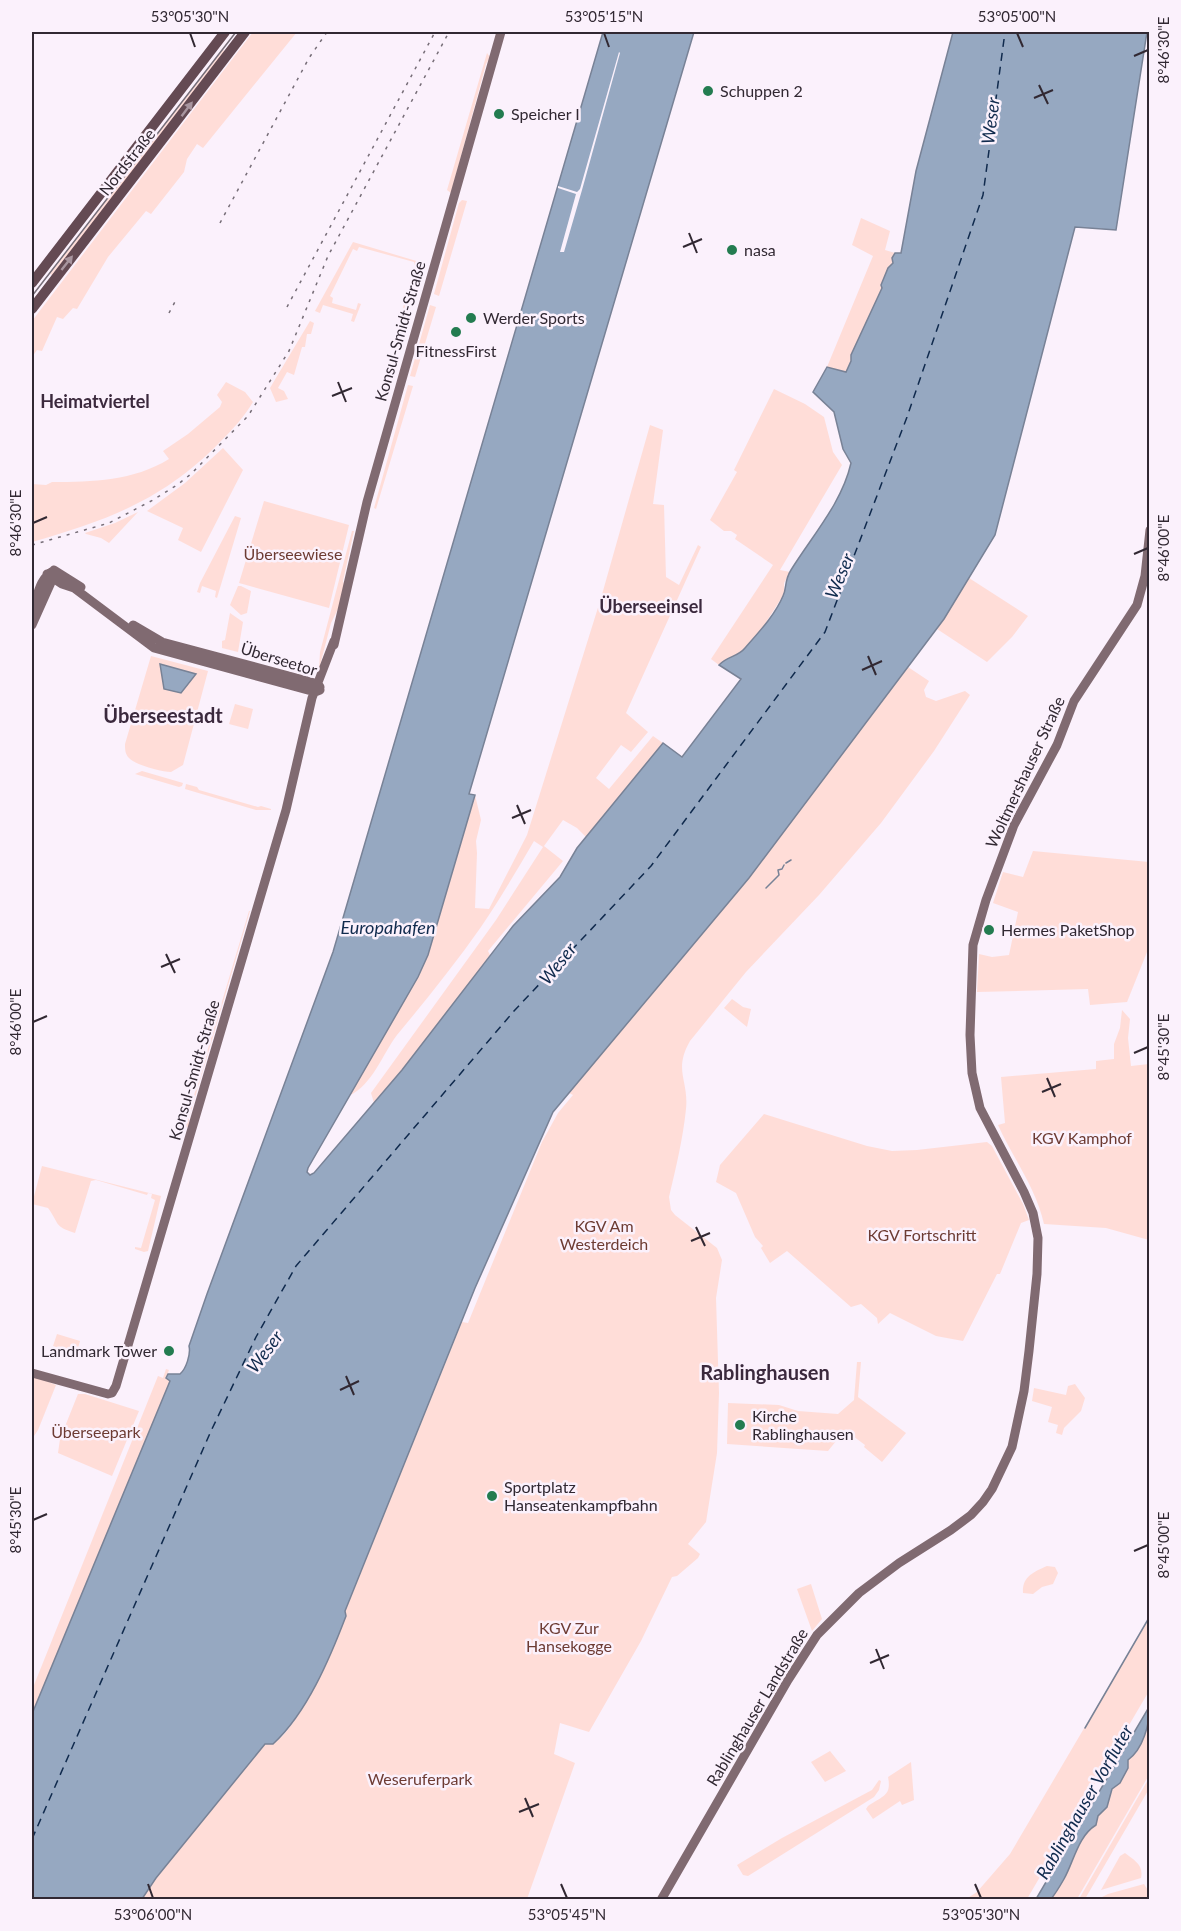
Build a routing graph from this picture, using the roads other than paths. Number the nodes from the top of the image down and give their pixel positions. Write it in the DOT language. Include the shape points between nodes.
graph roads {
  1 [pos="225,32"];
  2 [pos="245,32"];
  3 [pos="501,32"];
  4 [pos="32,283"];
  5 [pos="32,309"];
  6 [pos="1149,530"];
  7 [pos="51,574"];
  8 [pos="32,610"];
  9 [pos="32,625"];
  10 [pos="318,688"];
  11 [pos="1029,1351"];
  12 [pos="32,1373"];
  13 [pos="661,1899"];
  1 -- 4 [label="main road, Nordstraße"];
  5 -- 2 [label="main road, Nordstraße, one-way"];
  3 -- 10 [label="street, Konsul-Smidt-Straße" via="367,502 333,652"];
  6 -- 11 [label="street, Woltmershauser Straße" via="1145,576 1137,605 1076,698 1057,746 1014,825 973,945 970,1035 974,1082 980,1108 1030,1207 1038,1238"];
  7 -- 8 [label="street"];
  7 -- 9 [label="street"];
  7 -- 10 [label="street, Überseetor" via="154,648"];
  10 -- 12 [label="street, Konsul-Smidt-Straße" via="276,844 125,1360 112,1393"];
  11 -- 13 [label="street, Rablinghauser Landstraße" via="1012,1447 983,1502 951,1530 864,1589 817,1635"];
}
